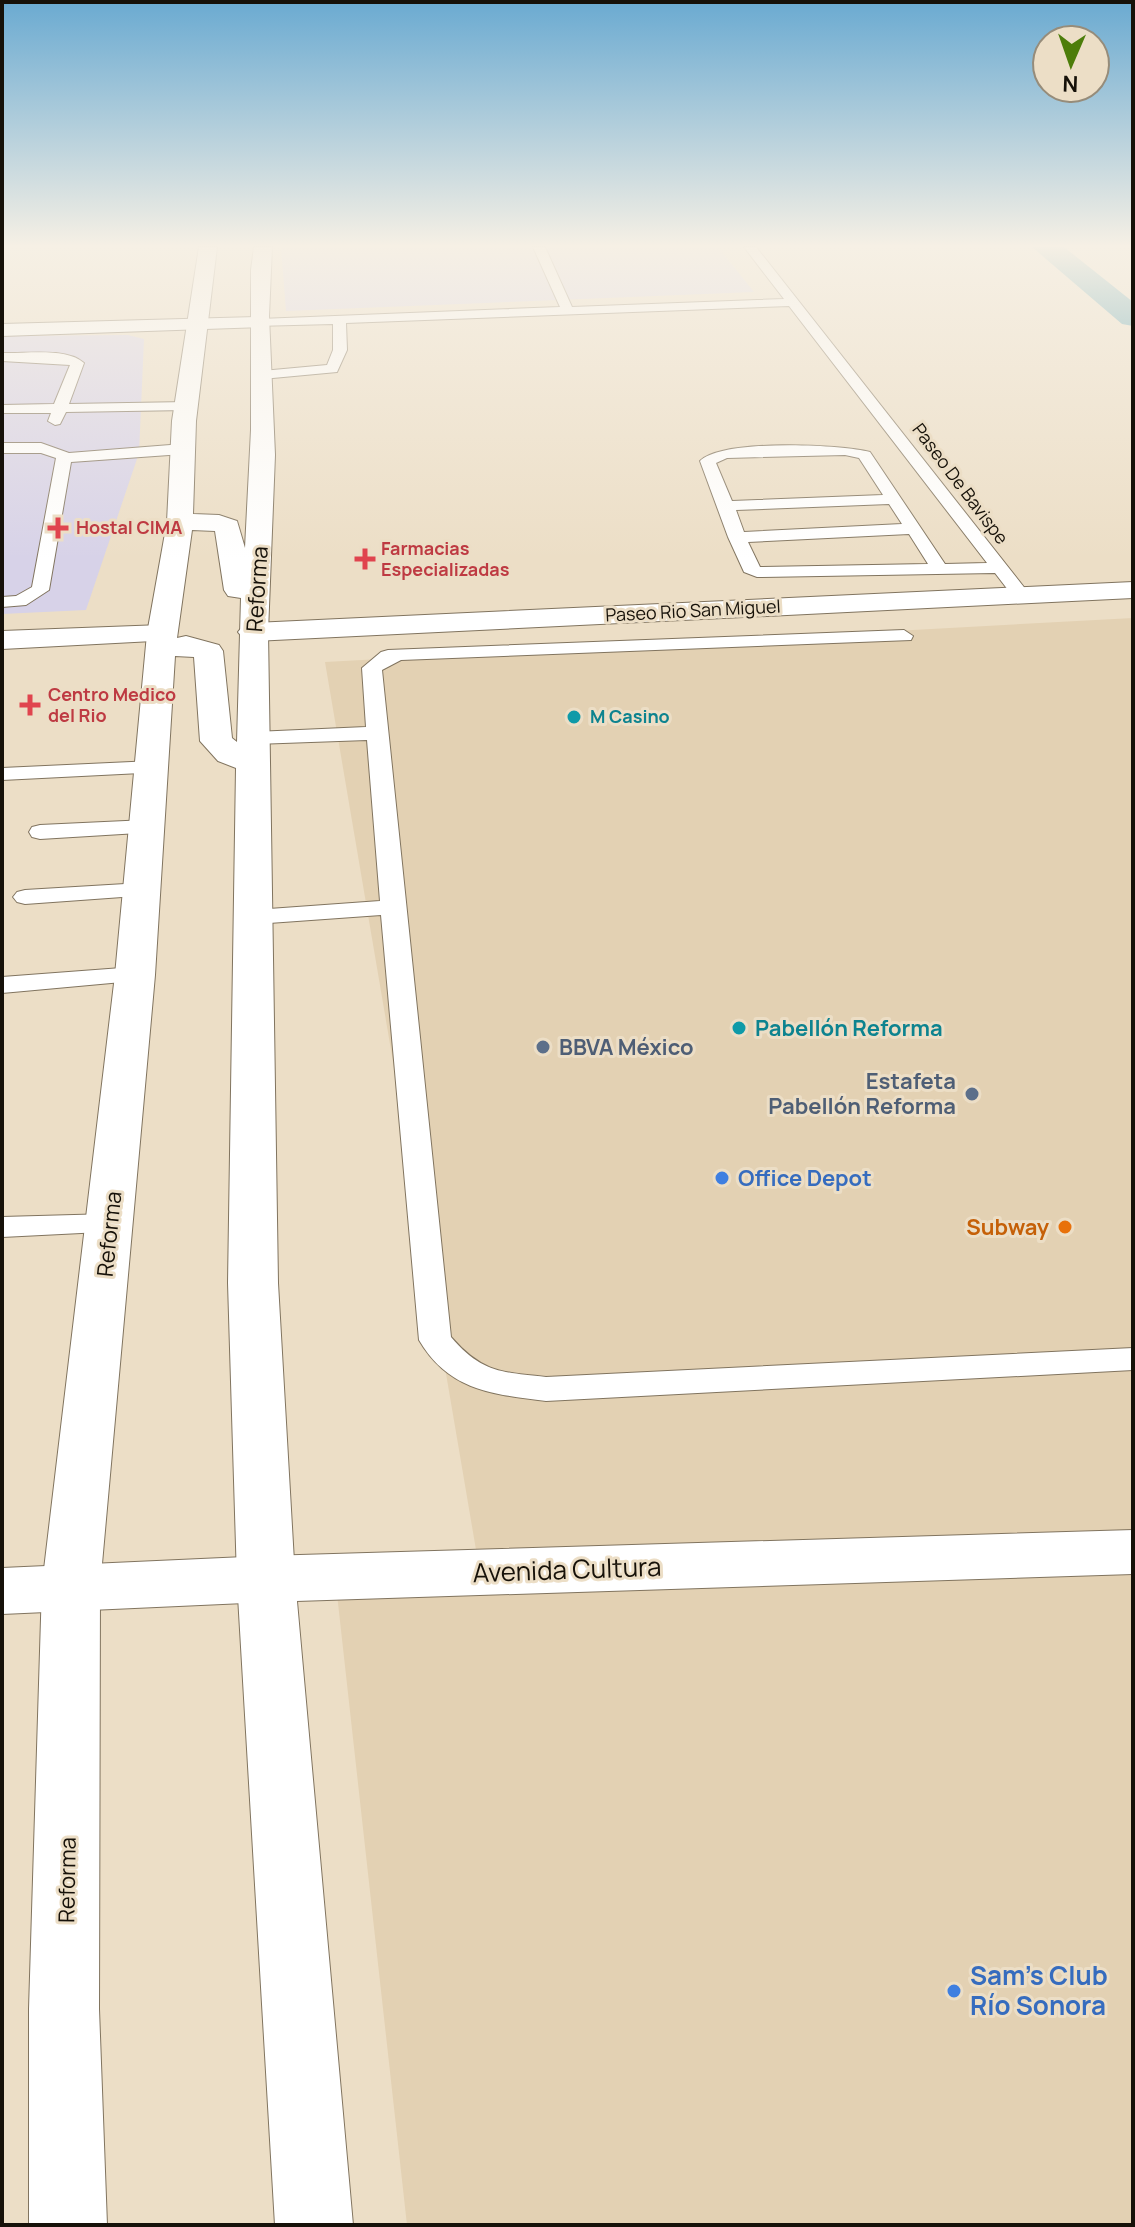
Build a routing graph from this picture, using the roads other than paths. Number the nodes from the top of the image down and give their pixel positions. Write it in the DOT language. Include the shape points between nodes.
graph roads {
  1 [pos="192,351"];
  2 [pos="261,351"];
  3 [pos="340,351"];
  4 [pos="832,351"];
  5 [pos="2,357"];
  6 [pos="262,375"];
  7 [pos="2,409"];
  8 [pos="185,414"];
  9 [pos="58,415"];
  10 [pos="2,422"];
  11 [pos="2,448"];
  12 [pos="183,449"];
  13 [pos="64,458"];
  14 [pos="893,499"];
  15 [pos="724,506"];
  16 [pos="180,522"];
  17 [pos="914,529"];
  18 [pos="736,537"];
  19 [pos="999,568"];
  20 [pos="940,569"];
  21 [pos="1133,590"];
  22 [pos="1021,595"];
  23 [pos="2,602"];
  24 [pos="253,621"];
  25 [pos="904,636"];
  26 [pos="2,640"];
  27 [pos="161,642"];
  28 [pos="377,733"];
  29 [pos="255,751"];
  30 [pos="153,767"];
  31 [pos="2,774"];
  32 [pos="147,827"];
  33 [pos="40,832"];
  34 [pos="142,890"];
  35 [pos="25,897"];
  36 [pos="391,907"];
  37 [pos="255,917"];
  38 [pos="135,975"];
  39 [pos="2,985"];
  40 [pos="110,1224"];
  41 [pos="2,1227"];
  42 [pos="1133,1359"];
  43 [pos="1133,1552"];
  44 [pos="266,1579"];
  45 [pos="71,1586"];
  46 [pos="2,1591"];
  47 [pos="68,2225"];
  48 [pos="314,2225"];
  1 -- 8 [label="main road, Reforma"];
  2 -- 6 [label="main road, Reforma"];
  3 -- 6 [label="lane" via="332,369"];
  4 -- 19 [label="lane, Paseo De Bavispe"];
  5 -- 9 [label="lane" via="77,363"];
  6 -- 24 [label="main road, Reforma"];
  7 -- 9 [label="lane"];
  8 -- 9 [label="lane"];
  8 -- 12 [label="main road, Reforma"];
  9 -- 10 [label="lane"];
  11 -- 13 [label="lane" via="41,448"];
  12 -- 13 [label="lane"];
  12 -- 16 [label="main road, Reforma"];
  13 -- 23 [label="lane" via="40,590 20,601"];
  14 -- 15 [label="lane"];
  14 -- 15 [label="lane" via="865,455 857,452 724,453 708,461"];
  14 -- 17 [label="lane"];
  15 -- 18 [label="lane"];
  16 -- 24 [label="main road" via="228,527 238,591"];
  16 -- 27 [label="main road, Reforma"];
  17 -- 18 [label="lane"];
  17 -- 20 [label="lane"];
  18 -- 20 [label="lane" via="757,572"];
  19 -- 20 [label="lane"];
  19 -- 22 [label="lane, Paseo De Bavispe"];
  21 -- 22 [label="main road, Paseo Rio San Miguel"];
  22 -- 24 [label="main road, Paseo Rio San Miguel"];
  24 -- 29 [label="main road, Reforma"];
  25 -- 28 [label="lane" via="388,656 372,668"];
  26 -- 27 [label="main road"];
  27 -- 29 [label="main road" via="208,651 216,741 230,754"];
  27 -- 30 [label="main road, Reforma"];
  28 -- 29 [label="lane"];
  28 -- 36 [label="lane"];
  29 -- 37 [label="main road, Reforma"];
  30 -- 31 [label="lane"];
  30 -- 32 [label="main road, Reforma"];
  32 -- 33 [label="lane"];
  32 -- 34 [label="main road, Reforma"];
  34 -- 35 [label="lane"];
  34 -- 38 [label="main road, Reforma"];
  36 -- 37 [label="lane"];
  36 -- 42 [label="lane" via="435,1340 458,1367 497,1383 546,1389"];
  37 -- 44 [label="main road, Reforma" via="253,1283"];
  38 -- 39 [label="lane"];
  38 -- 40 [label="main road, Reforma"];
  40 -- 41 [label="lane"];
  40 -- 45 [label="main road, Reforma"];
  43 -- 44 [label="main road, Avenida Cultura"];
  44 -- 45 [label="main road, Avenida Cultura"];
  44 -- 48 [label="main road, Reforma"];
  45 -- 46 [label="main road, Avenida Cultura"];
  45 -- 47 [label="main road, Reforma" via="64,2009"];
}
